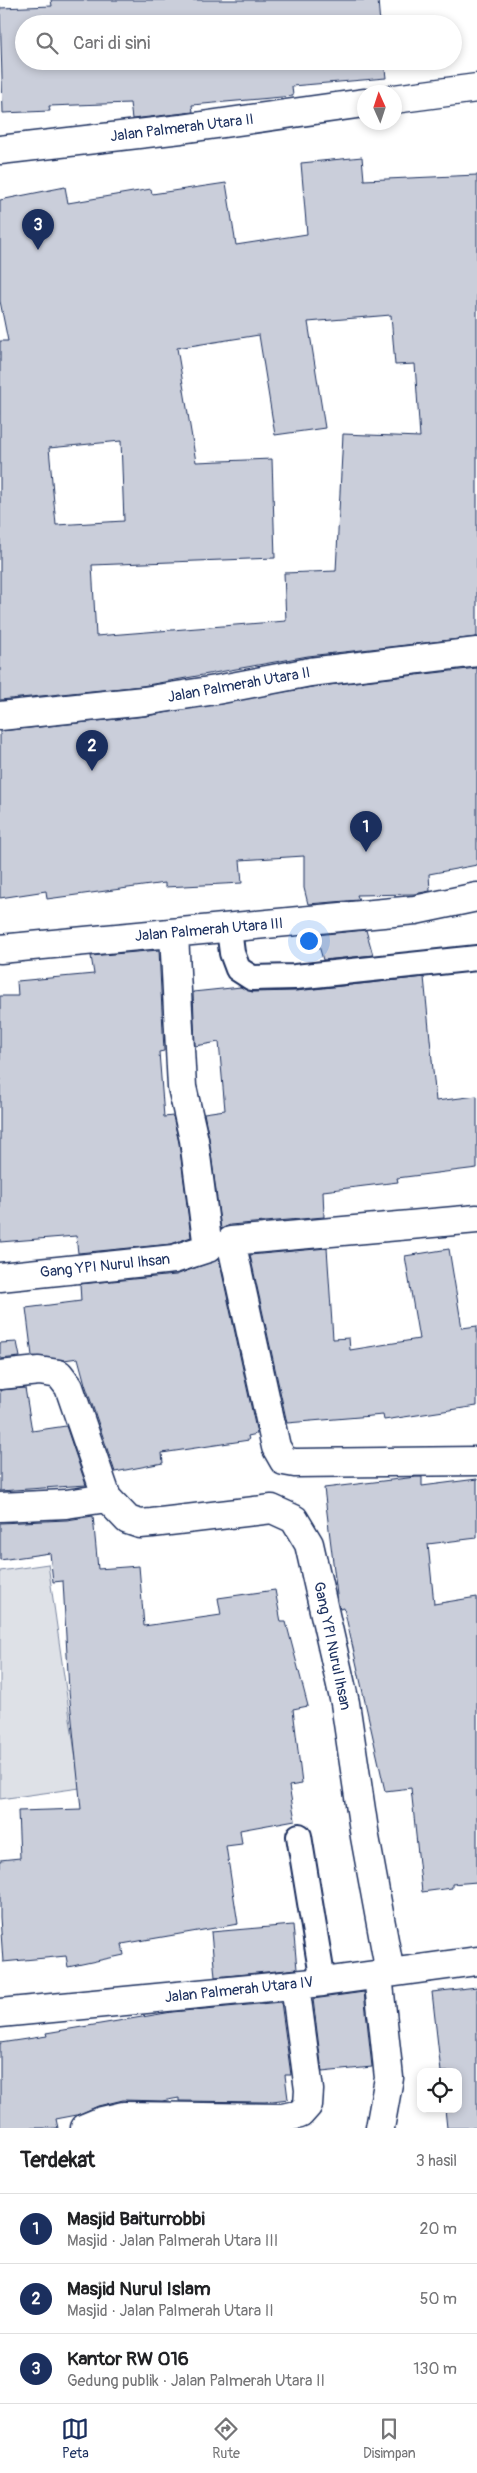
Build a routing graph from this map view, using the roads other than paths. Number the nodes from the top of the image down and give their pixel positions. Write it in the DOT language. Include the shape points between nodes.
graph roads {
  1 [pos="477,88"];
  2 [pos="402,98"];
  3 [pos="357,104"];
  4 [pos="0,150"];
  5 [pos="477,652"];
  6 [pos="0,716"];
  7 [pos="477,897"];
  8 [pos="229,929"];
  9 [pos="174,934"];
  10 [pos="0,949"];
  11 [pos="477,958"];
  12 [pos="477,1219"];
  13 [pos="0,1277"];
  14 [pos="0,1375"];
  15 [pos="477,1461"];
  16 [pos="107,1498"];
  17 [pos="0,1507"];
  18 [pos="299,1836"];
  19 [pos="477,1961"];
  20 [pos="384,1974"];
  21 [pos="323,1982"];
  22 [pos="295,1985"];
  23 [pos="0,2013"];
  24 [pos="85,2128"];
  25 [pos="380,2128"];
  1 -- 2 [label="street"];
  3 -- 4 [label="street, Jalan Palmerah Utara II"];
  5 -- 6 [label="street, Jalan Palmerah Utara II" via="310,672 144,701"];
  7 -- 8 [label="street, Jalan Palmerah Utara III" via="416,910"];
  8 -- 9 [label="street, Jalan Palmerah Utara III"];
  8 -- 11 [label="lane" via="238,969 252,978 296,977"];
  9 -- 10 [label="street, Jalan Palmerah Utara III"];
  9 -- 13 [label="street, Gang YPI Nurul Ihsan" via="182,1087 194,1140 208,1248 174,1259"];
  12 -- 15 [label="street" via="231,1241 276,1447 284,1460 295,1463"];
  14 -- 16 [label="street, Gang YPI Nurul Ihsan" via="59,1374 69,1387"];
  16 -- 17 [label="street" via="66,1504"];
  16 -- 20 [label="street, Gang YPI Nurul Ihsan" via="128,1520 140,1524 272,1509 294,1519 309,1544 345,1703"];
  18 -- 21 [label="lane"];
  19 -- 20 [label="street, Jalan Palmerah Utara IV"];
  20 -- 21 [label="street, Jalan Palmerah Utara IV"];
  20 -- 25 [label="street, Gang YPI Nurul Ihsan" via="389,2078"];
  21 -- 22 [label="street, Jalan Palmerah Utara IV"];
  22 -- 23 [label="street, Jalan Palmerah Utara IV"];
  22 -- 24 [label="street" via="309,2090 308,2105 300,2114 274,2118 123,2116"];
}
